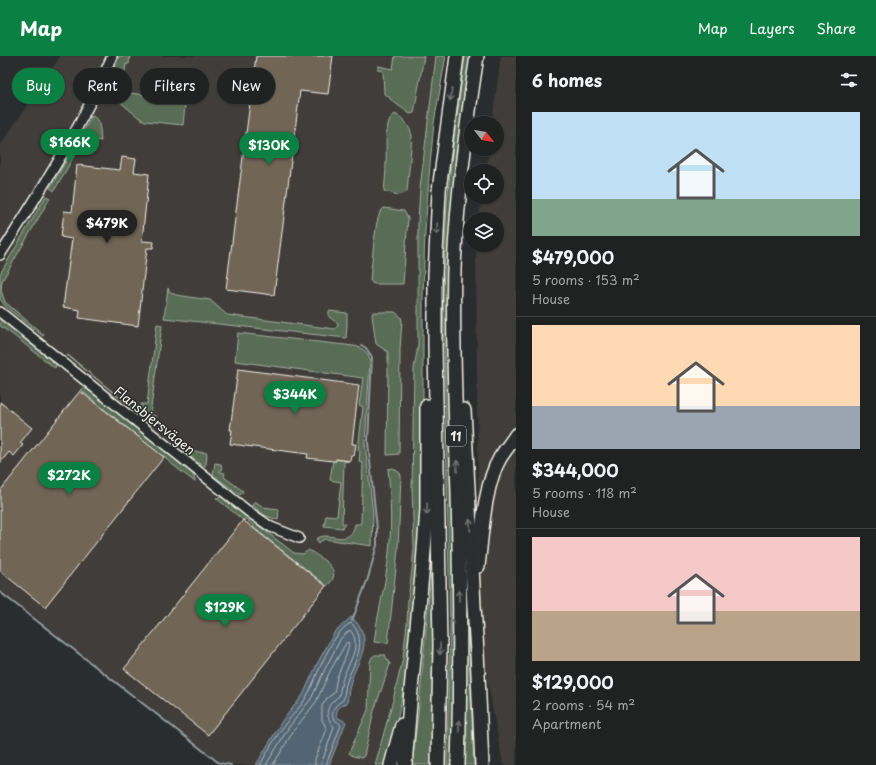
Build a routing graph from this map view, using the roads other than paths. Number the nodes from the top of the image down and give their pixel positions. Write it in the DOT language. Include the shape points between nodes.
graph roads {
  1 [pos="112,56"];
  2 [pos="457,56"];
  3 [pos="476,56"];
  4 [pos="469,108"];
  5 [pos="0,255"];
  6 [pos="0,312"];
  7 [pos="435,344"];
  8 [pos="516,428"];
  9 [pos="516,435"];
  10 [pos="500,458"];
  11 [pos="299,538"];
  12 [pos="474,606"];
  13 [pos="411,690"];
  14 [pos="391,765"];
  15 [pos="405,765"];
  16 [pos="438,765"];
  17 [pos="458,765"];
  18 [pos="482,765"];
  19 [pos="487,765"];
  1 -- 5 [label="street" via="63,155"];
  2 -- 7 [label="highway, 11, one-way" via="439,190"];
  3 -- 4 [label="highway, 11"];
  12 -- 4 [label="highway, one-way" via="460,331"];
  17 -- 4 [label="highway, 11, one-way" via="459,591 454,306 459,190"];
  6 -- 11 [label="street, Flansbjersvägen" via="248,512 271,527"];
  7 -- 13 [label="highway, one-way" via="427,404 427,508"];
  7 -- 16 [label="highway, 11, one-way" via="440,645"];
  8 -- 10 [label="highway" via="505,444"];
  9 -- 10 [label="highway"];
  10 -- 12 [label="highway" via="486,503"];
  12 -- 18 [label="highway"];
  12 -- 19 [label="highway" via="482,666"];
  13 -- 14 [label="highway"];
  13 -- 15 [label="highway"];
}
